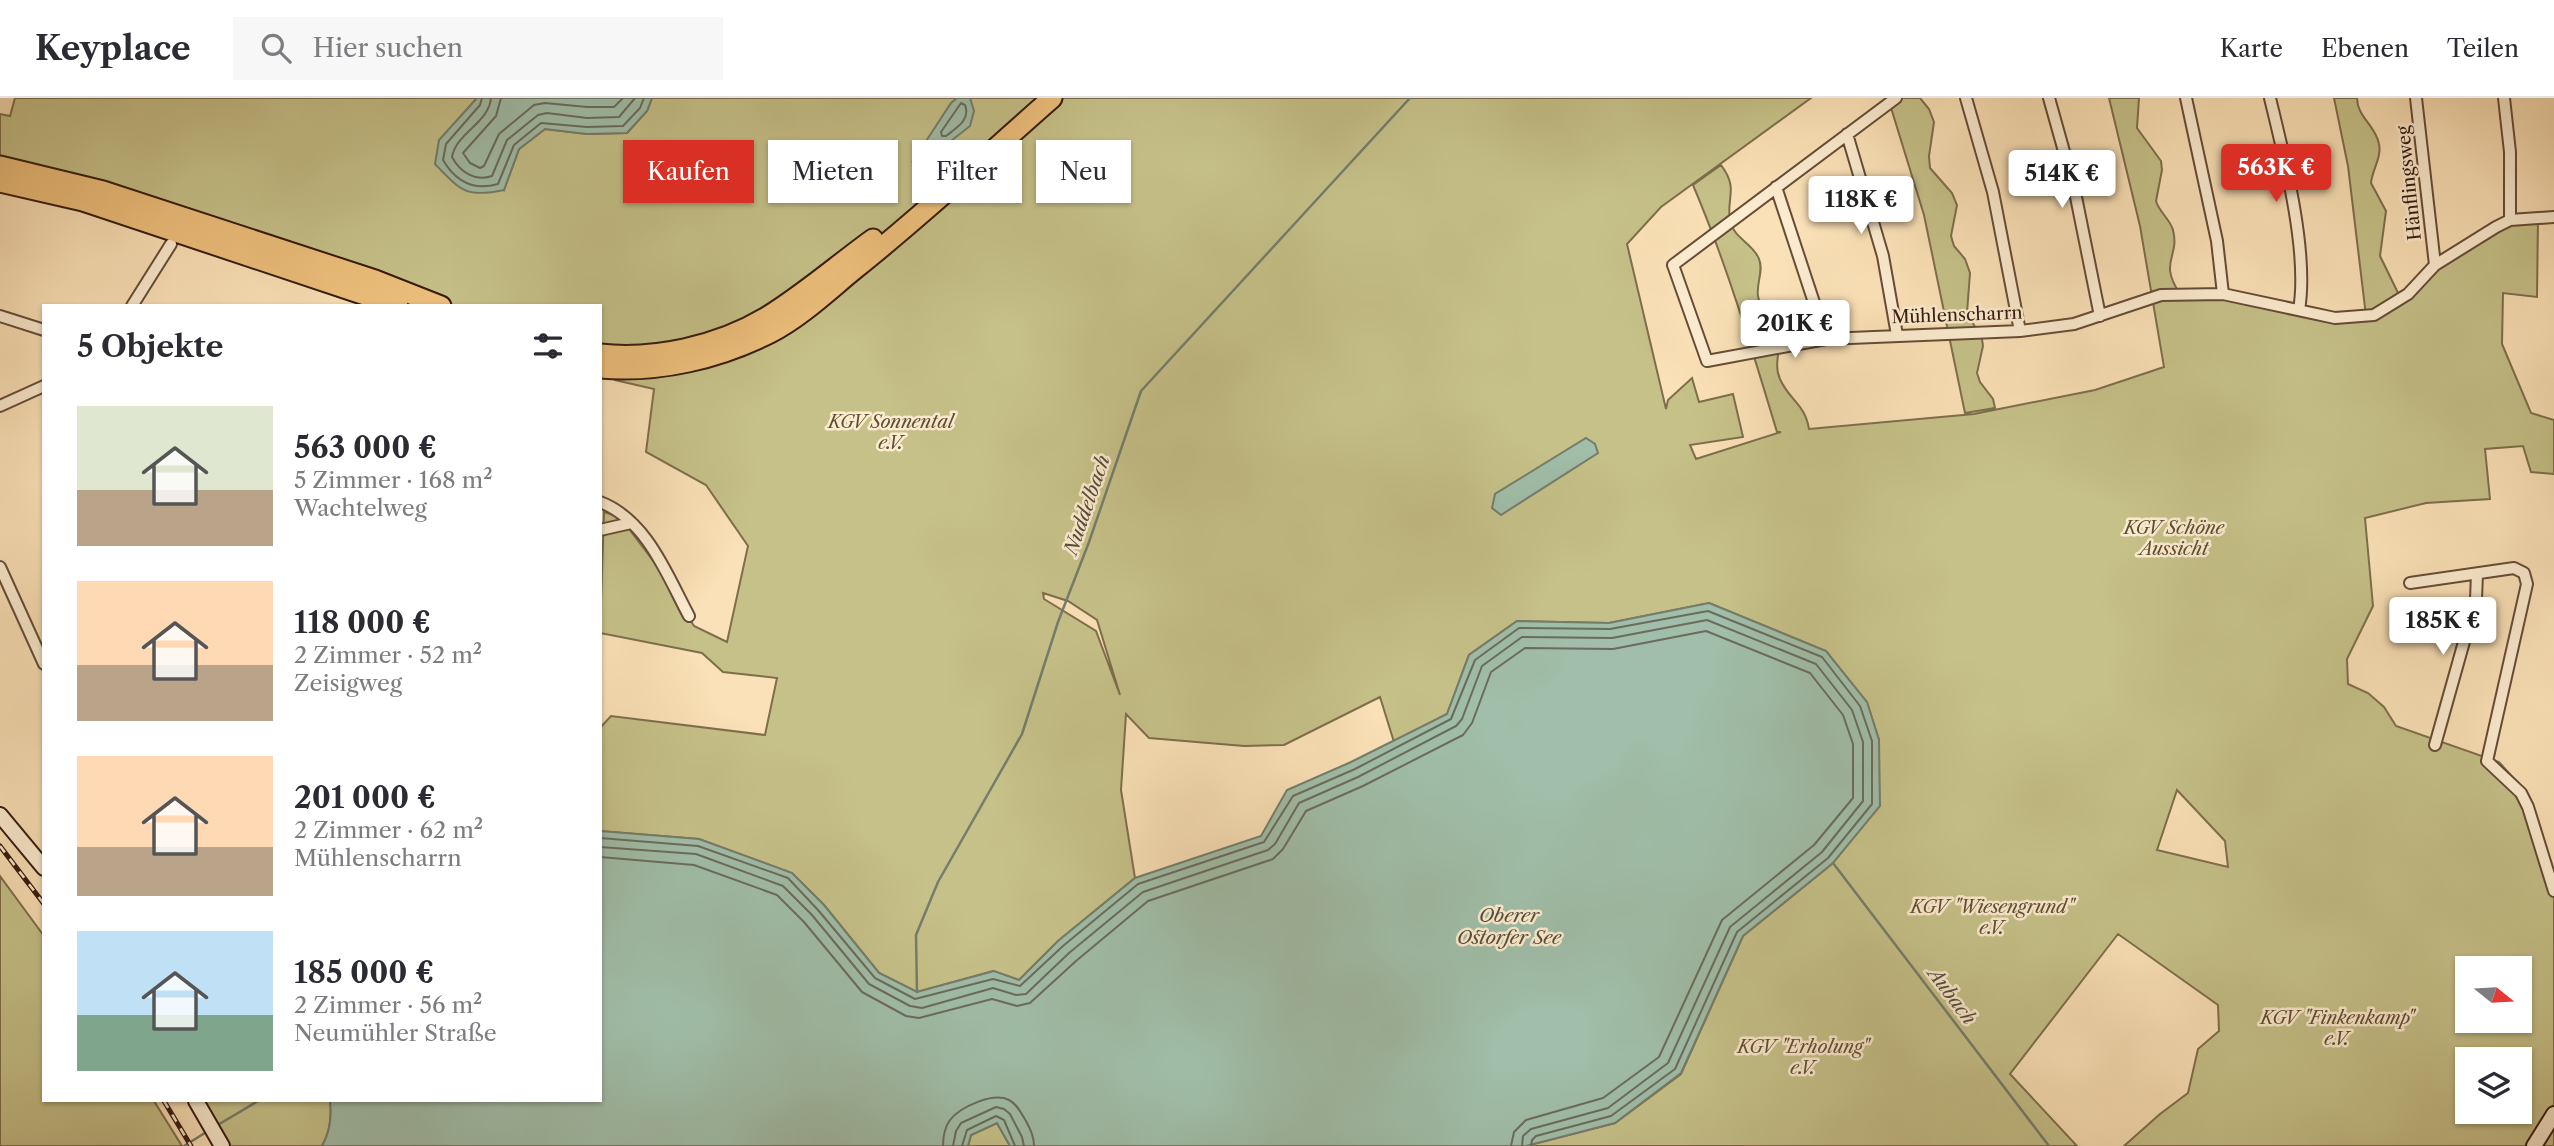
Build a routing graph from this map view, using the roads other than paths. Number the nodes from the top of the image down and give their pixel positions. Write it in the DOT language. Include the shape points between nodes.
graph roads {
  1 [pos="1034,98"];
  2 [pos="1052,98"];
  3 [pos="1896,98"];
  4 [pos="1966,98"];
  5 [pos="2049,98"];
  6 [pos="2186,98"];
  7 [pos="2270,98"];
  8 [pos="2416,98"];
  9 [pos="2504,98"];
  10 [pos="1847,134"];
  11 [pos="0,166"];
  12 [pos="0,182"];
  13 [pos="1776,187"];
  14 [pos="2554,217"];
  15 [pos="2510,220"];
  16 [pos="171,244"];
  17 [pos="2435,265"];
  18 [pos="2223,294"];
  19 [pos="133,304"];
  20 [pos="392,304"];
  21 [pos="436,304"];
  22 [pos="2299,310"];
  23 [pos="0,316"];
  24 [pos="2100,316"];
  25 [pos="42,329"];
  26 [pos="2020,331"];
  27 [pos="1897,335"];
  28 [pos="1826,339"];
  29 [pos="602,354"];
  30 [pos="602,368"];
  31 [pos="42,387"];
  32 [pos="0,406"];
  33 [pos="602,504"];
  34 [pos="631,523"];
  35 [pos="602,530"];
  36 [pos="0,567"];
  37 [pos="2477,574"];
  38 [pos="2410,583"];
  39 [pos="689,616"];
  40 [pos="42,660"];
  41 [pos="2435,745"];
  42 [pos="0,815"];
  43 [pos="42,866"];
  44 [pos="2554,891"];
  45 [pos="197,1102"];
  46 [pos="2554,1114"];
  47 [pos="220,1142"];
  48 [pos="2534,1146"];
  1 -- 29 [label="highway" via="878,236 762,320 692,347 648,354"];
  2 -- 30 [label="highway" via="884,246 772,332 686,363 632,371"];
  3 -- 10 [label="street, Mühlenscharrn"];
  4 -- 26 [label="street" via="1993,192"];
  5 -- 24 [label="street" via="2074,187"];
  6 -- 18 [label="street" via="2217,240"];
  7 -- 22 [label="street" via="2298,239"];
  8 -- 17 [label="street, Hänflingsweg"];
  9 -- 15 [label="street"];
  10 -- 13 [label="street, Mühlenscharrn"];
  10 -- 27 [label="street" via="1883,256"];
  11 -- 21 [label="highway" via="103,191"];
  12 -- 20 [label="highway" via="83,201"];
  13 -- 28 [label="street"];
  13 -- 28 [label="street, Mühlenscharrn" via="1673,265 1707,361"];
  14 -- 15 [label="street"];
  15 -- 17 [label="street, Mühlenscharrn"];
  16 -- 19 [label="street"];
  17 -- 22 [label="street, Mühlenscharrn" via="2408,294 2374,315 2335,318"];
  18 -- 22 [label="street, Mühlenscharrn"];
  18 -- 24 [label="street, Mühlenscharrn" via="2161,295"];
  23 -- 25 [label="street"];
  24 -- 26 [label="street, Mühlenscharrn"];
  26 -- 27 [label="street, Mühlenscharrn"];
  27 -- 28 [label="street, Mühlenscharrn"];
  31 -- 32 [label="street"];
  33 -- 34 [label="street" via="617,509"];
  34 -- 35 [label="street"];
  34 -- 39 [label="street" via="653,550"];
  36 -- 40 [label="street"];
  37 -- 38 [label="street"];
  37 -- 41 [label="street" via="2476,599"];
  37 -- 44 [label="street" via="2514,568 2524,573 2528,584 2487,761 2521,793"];
  42 -- 43 [label="street"];
  45 -- 47 [label="street"];
  46 -- 48 [label="street"];
}
